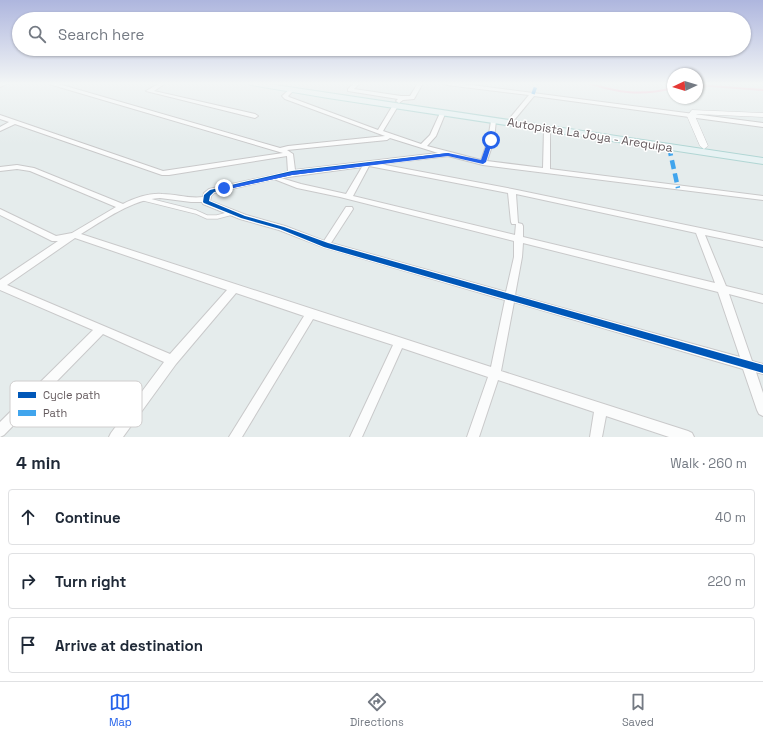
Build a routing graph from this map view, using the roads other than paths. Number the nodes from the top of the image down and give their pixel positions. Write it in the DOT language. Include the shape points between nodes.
graph roads {
  1 [pos="119,103"];
  2 [pos="202,103"];
  3 [pos="301,103"];
  4 [pos="397,103"];
  5 [pos="403,103"];
  6 [pos="408,103"];
  7 [pos="525,103"];
  8 [pos="600,103"];
  9 [pos="442,114"];
  10 [pos="763,114"];
  11 [pos="255,116"];
  12 [pos="691,116"];
  13 [pos="0,117"];
  14 [pos="513,118"];
  15 [pos="494,121"];
  16 [pos="14,122"];
  17 [pos="763,125"];
  18 [pos="0,129"];
  19 [pos="547,129"];
  20 [pos="379,133"];
  21 [pos="392,137"];
  22 [pos="704,146"];
  23 [pos="422,147"];
  24 [pos="279,151"];
  25 [pos="290,154"];
  26 [pos="448,154"];
  27 [pos="763,154"];
  28 [pos="763,161"];
  29 [pos="483,162"];
  30 [pos="367,164"];
  31 [pos="0,169"];
  32 [pos="546,171"];
  33 [pos="292,173"];
  34 [pos="275,177"];
  35 [pos="512,191"];
  36 [pos="348,197"];
  37 [pos="763,198"];
  38 [pos="144,199"];
  39 [pos="205,199"];
  40 [pos="124,206"];
  41 [pos="349,209"];
  42 [pos="0,212"];
  43 [pos="232,213"];
  44 [pos="699,230"];
  45 [pos="74,235"];
  46 [pos="519,239"];
  47 [pos="763,244"];
  48 [pos="326,245"];
  49 [pos="0,286"];
  50 [pos="234,288"];
  51 [pos="722,289"];
  52 [pos="510,298"];
  53 [pos="763,299"];
  54 [pos="311,314"];
  55 [pos="101,329"];
  56 [pos="399,343"];
  57 [pos="172,360"];
  58 [pos="748,365"];
  59 [pos="763,369"];
  60 [pos="495,374"];
  61 [pos="50,381"];
  62 [pos="142,401"];
  63 [pos="601,409"];
  64 [pos="763,410"];
  65 [pos="10,421"];
  66 [pos="122,427"];
  67 [pos="0,431"];
  68 [pos="115,437"];
  69 [pos="235,437"];
  70 [pos="356,437"];
  71 [pos="473,437"];
  72 [pos="596,437"];
  73 [pos="688,437"];
  1 -- 24 [label="street"];
  2 -- 11 [label="street"];
  3 -- 20 [label="street"];
  4 -- 20 [label="street"];
  5 -- 9 [label="main road, Autopista La Joya - Arequipa"];
  6 -- 14 [label="main road, Autopista La Joya - Arequipa"];
  7 -- 14 [label="street"];
  8 -- 12 [label="street"];
  9 -- 15 [label="main road, Autopista La Joya - Arequipa"];
  9 -- 23 [label="street" via="433,136"];
  10 -- 12 [label="street" via="703,111 695,112"];
  12 -- 17 [label="street"];
  12 -- 22 [label="street"];
  13 -- 16 [label="street"];
  14 -- 22 [label="main road, Autopista La Joya - Arequipa"];
  15 -- 19 [label="main road, Autopista La Joya - Arequipa"];
  15 -- 29 [label="street" via="491,140"];
  16 -- 18 [label="street"];
  16 -- 25 [label="street" via="162,173"];
  19 -- 28 [label="main road, Autopista La Joya - Arequipa"];
  19 -- 32 [label="street"];
  20 -- 21 [label="street"];
  21 -- 23 [label="street"];
  21 -- 24 [label="street"];
  22 -- 27 [label="main road, Autopista La Joya - Arequipa"];
  23 -- 26 [label="street"];
  24 -- 25 [label="street"];
  25 -- 33 [label="street"];
  26 -- 29 [label="street"];
  26 -- 30 [label="street"];
  29 -- 32 [label="street"];
  30 -- 33 [label="street"];
  30 -- 35 [label="street"];
  30 -- 36 [label="street"];
  31 -- 40 [label="street" via="17,166 32,169"];
  32 -- 37 [label="street"];
  33 -- 34 [label="street"];
  34 -- 36 [label="street" via="280,181"];
  34 -- 39 [label="street" via="212,191"];
  35 -- 44 [label="street"];
  35 -- 46 [label="street"];
  36 -- 46 [label="street"];
  38 -- 39 [label="street" via="157,196 188,201"];
  38 -- 40 [label="street"];
  38 -- 43 [label="lane" via="207,217"];
  39 -- 43 [label="street" via="206,202"];
  40 -- 45 [label="street"];
  41 -- 48 [label="street"];
  42 -- 45 [label="street" via="55,239"];
  43 -- 48 [label="street"];
  44 -- 47 [label="street"];
  44 -- 51 [label="street"];
  45 -- 49 [label="street"];
  45 -- 50 [label="street"];
  46 -- 51 [label="street"];
  46 -- 52 [label="street"];
  48 -- 52 [label="street"];
  49 -- 55 [label="street"];
  50 -- 54 [label="street"];
  50 -- 57 [label="street"];
  51 -- 53 [label="street"];
  51 -- 58 [label="street"];
  52 -- 58 [label="street"];
  52 -- 60 [label="street"];
  54 -- 56 [label="street"];
  54 -- 69 [label="street"];
  55 -- 57 [label="street"];
  55 -- 61 [label="street"];
  56 -- 60 [label="street"];
  56 -- 70 [label="street"];
  57 -- 62 [label="street"];
  58 -- 59 [label="street"];
  58 -- 64 [label="street"];
  60 -- 63 [label="street"];
  60 -- 71 [label="street"];
  63 -- 72 [label="street"];
  63 -- 73 [label="street"];
  65 -- 67 [label="street"];
  66 -- 68 [label="street"];
}
